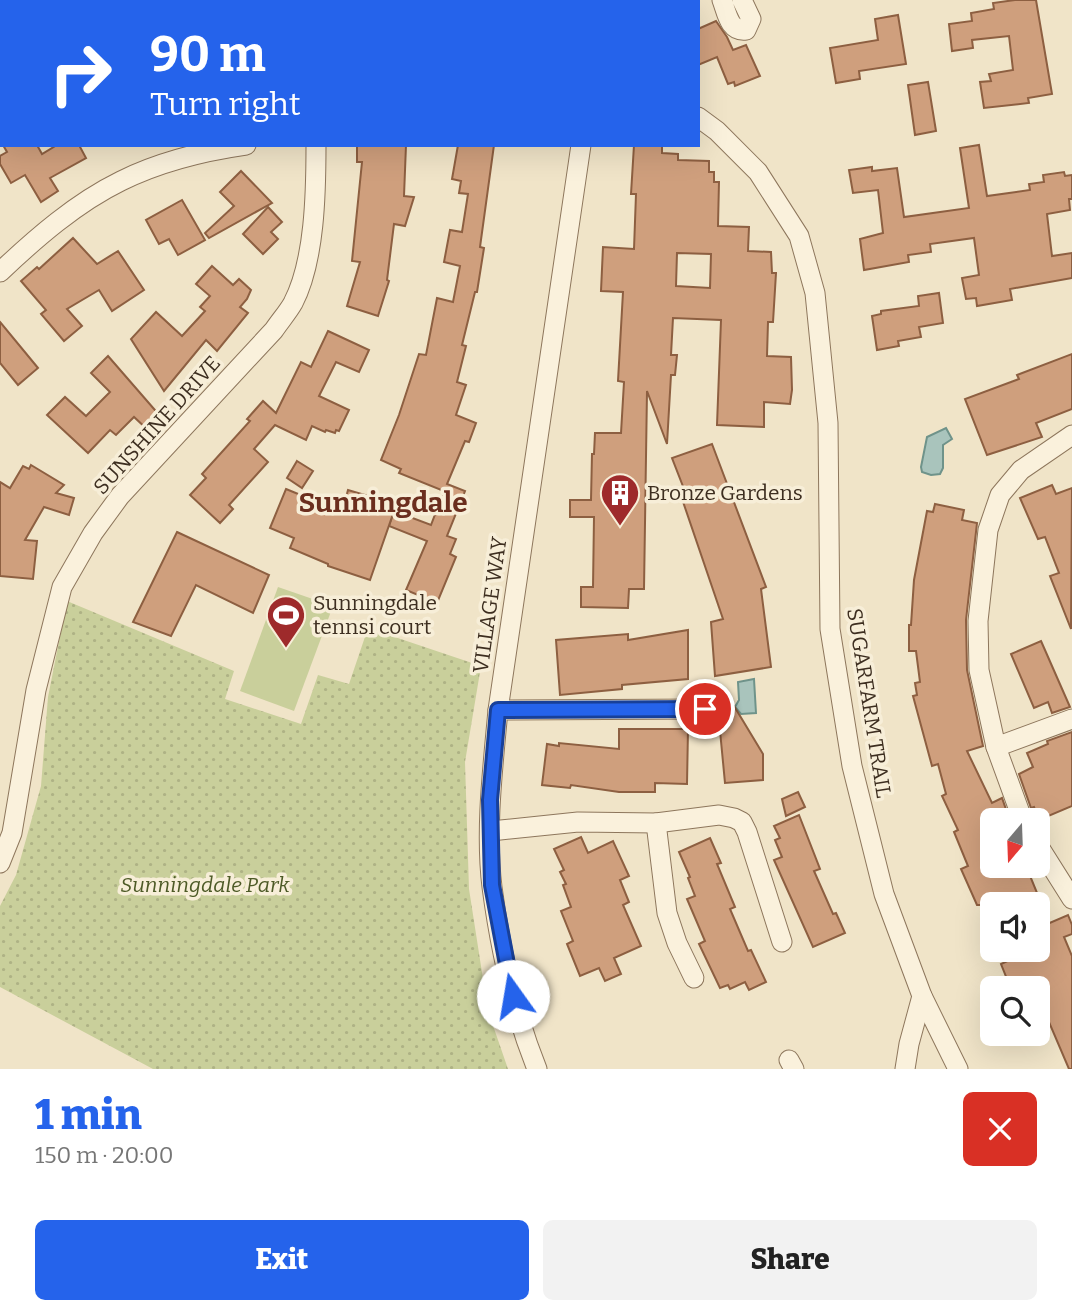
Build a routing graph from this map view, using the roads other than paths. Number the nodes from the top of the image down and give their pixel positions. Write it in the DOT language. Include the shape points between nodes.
graph roads {
  1 [pos="722,0"];
  2 [pos="742,0"];
  3 [pos="700,118"];
  4 [pos="236,147"];
  5 [pos="316,147"];
  6 [pos="581,147"];
  7 [pos="0,272"];
  8 [pos="1072,435"];
  9 [pos="705,709"];
  10 [pos="498,710"];
  11 [pos="1072,719"];
  12 [pos="996,747"];
  13 [pos="1018,808"];
  14 [pos="656,822"];
  15 [pos="491,831"];
  16 [pos="0,863"];
  17 [pos="1050,864"];
  18 [pos="1072,900"];
  19 [pos="782,942"];
  20 [pos="694,978"];
  21 [pos="922,996"];
  22 [pos="537,1069"];
  23 [pos="905,1069"];
  24 [pos="958,1069"];
  1 -- 2 [label="street" via="732,25 741,31 751,19"];
  3 -- 21 [label="street, SUGARFARM TRAIL" via="758,172 799,236 815,293 828,423 830,629 852,766 884,894"];
  4 -- 7 [label="street" via="178,159 121,180 66,215"];
  5 -- 16 [label="street, SUNSHINE DRIVE" via="311,231 303,279 292,303 274,330 120,496 62,587 36,690 12,833"];
  6 -- 10 [label="street, VILLAGE WAY"];
  8 -- 12 [label="street" via="1021,470 1000,495 988,530 978,621 979,670"];
  9 -- 10 [label="street"];
  10 -- 15 [label="street, VILLAGE WAY"];
  11 -- 12 [label="street"];
  12 -- 13 [label="street"];
  14 -- 15 [label="street" via="578,822"];
  14 -- 19 [label="street" via="719,815 742,822"];
  14 -- 20 [label="street" via="667,913"];
  15 -- 22 [label="street, VILLAGE WAY" via="492,885 508,974"];
  17 -- 18 [label="street"];
  21 -- 23 [label="street"];
  21 -- 24 [label="street, SUGARFARM TRAIL"];
}
